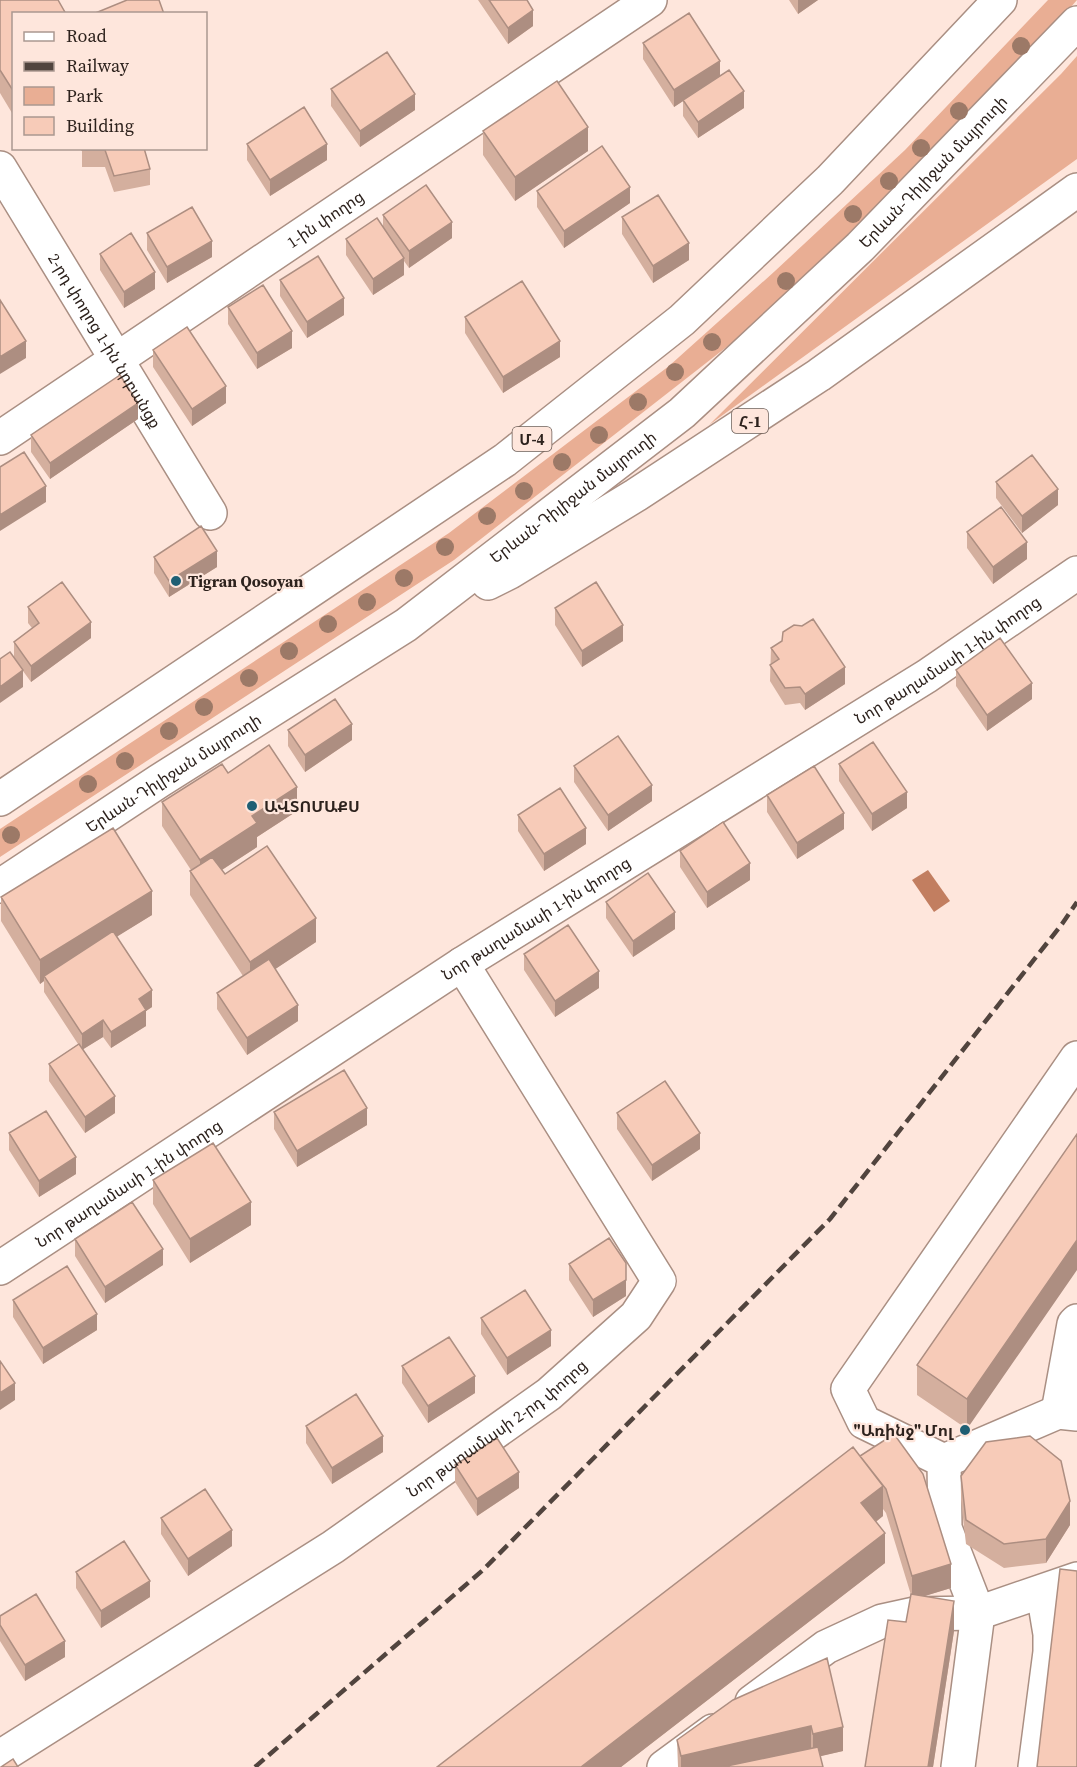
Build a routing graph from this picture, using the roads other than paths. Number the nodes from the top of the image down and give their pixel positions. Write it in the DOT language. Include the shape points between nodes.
graph roads {
  1 [pos="650,0"];
  2 [pos="1000,0"];
  3 [pos="1077,22"];
  4 [pos="0,168"];
  5 [pos="1077,190"];
  6 [pos="117,360"];
  7 [pos="0,438"];
  8 [pos="210,513"];
  9 [pos="1077,573"];
  10 [pos="406,625"];
  11 [pos="0,799"];
  12 [pos="0,886"];
  13 [pos="462,964"];
  14 [pos="1077,1058"];
  15 [pos="0,1268"];
  16 [pos="1077,1321"];
  17 [pos="1067,1413"];
  18 [pos="897,1438"];
  19 [pos="869,1459"];
  20 [pos="944,1461"];
  21 [pos="1077,1579"];
  22 [pos="1043,1592"];
  23 [pos="978,1613"];
  24 [pos="0,1757"];
  25 [pos="664,1767"];
  26 [pos="958,1767"];
  27 [pos="1035,1767"];
  1 -- 6 [label="main road, 1-ին փողոց"];
  2 -- 11 [label="main road, Մ-4" via="830,180 682,320 505,460"];
  3 -- 10 [label="main road, Երևան-Դիլիջան մայրուղի" via="860,247 682,413"];
  4 -- 6 [label="main road, 2-րդ փողոց 1-ին նրբանցք"];
  5 -- 10 [label="main road, Հ-1" via="819,375 636,495 510,572"];
  6 -- 7 [label="main road, 1-ին փողոց"];
  6 -- 8 [label="main road, 2-րդ փողոց 1-ին նրբանցք"];
  9 -- 13 [label="main road, Նոր թաղամասի 1-ին փողոց" via="927,676"];
  10 -- 12 [label="main road, Երևան-Դիլիջան մայրուղի"];
  13 -- 15 [label="main road, Նոր թաղամասի 1-ին փողոց"];
  13 -- 24 [label="main road, Նոր թաղամասի 2-րդ փողոց" via="659,1281 636,1316 549,1394 333,1547"];
  14 -- 18 [label="main road" via="848,1389 864,1422"];
  16 -- 17 [label="main road"];
  17 -- 20 [label="main road"];
  18 -- 19 [label="main road"];
  18 -- 20 [label="main road"];
  20 -- 23 [label="main road" via="945,1528"];
  21 -- 22 [label="main road"];
  22 -- 23 [label="main road"];
  22 -- 27 [label="main road" via="1050,1652"];
  23 -- 25 [label="main road" via="914,1614 882,1621 826,1647"];
  23 -- 26 [label="main road"];
}
